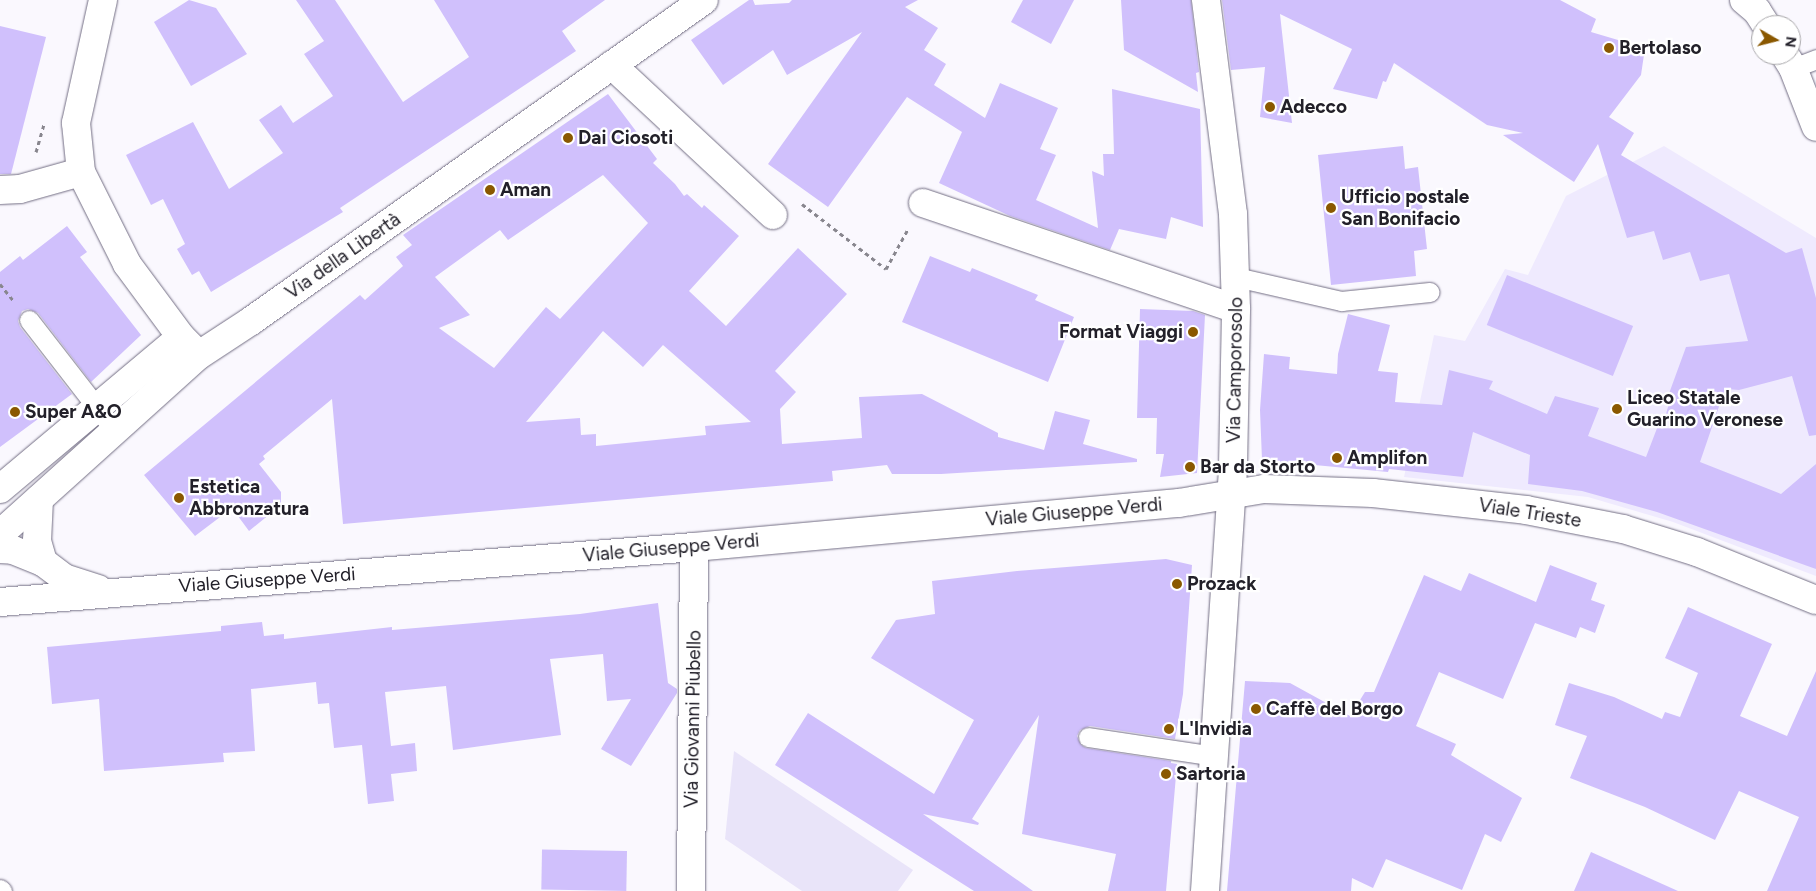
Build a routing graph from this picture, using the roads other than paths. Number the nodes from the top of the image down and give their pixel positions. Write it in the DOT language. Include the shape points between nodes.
graph roads {
  1 [pos="103,0"];
  2 [pos="704,0"];
  3 [pos="1206,0"];
  4 [pos="1744,0"];
  5 [pos="1761,15"];
  6 [pos="612,65"];
  7 [pos="1799,65"];
  8 [pos="1816,127"];
  9 [pos="81,172"];
  10 [pos="0,190"];
  11 [pos="923,203"];
  12 [pos="773,215"];
  13 [pos="1236,277"];
  14 [pos="1430,292"];
  15 [pos="1236,309"];
  16 [pos="29,320"];
  17 [pos="190,346"];
  18 [pos="97,409"];
  19 [pos="115,431"];
  20 [pos="0,490"];
  21 [pos="1232,494"];
  22 [pos="39,499"];
  23 [pos="0,534"];
  24 [pos="694,547"];
  25 [pos="0,549"];
  26 [pos="43,562"];
  27 [pos="109,592"];
  28 [pos="1816,600"];
  29 [pos="0,602"];
  30 [pos="1088,737"];
  31 [pos="1214,756"];
  32 [pos="691,891"];
  33 [pos="1206,891"];
  1 -- 9 [label="street" via="76,124"];
  2 -- 6 [label="street, Via della Libertà"];
  3 -- 13 [label="street, Via Camporosolo" via="1232,204"];
  4 -- 5 [label="street"];
  6 -- 12 [label="street"];
  6 -- 17 [label="street, Via della Libertà" via="251,321"];
  7 -- 8 [label="street"];
  9 -- 10 [label="street" via="20,189"];
  9 -- 17 [label="street" via="127,264"];
  11 -- 15 [label="street"];
  13 -- 14 [label="lane" via="1341,301"];
  13 -- 15 [label="street, Via Camporosolo"];
  15 -- 21 [label="street, Via Camporosolo"];
  16 -- 18 [label="lane"];
  17 -- 18 [label="street"];
  17 -- 19 [label="street, Via della Libertà"];
  18 -- 19 [label="lane"];
  18 -- 20 [label="street"];
  19 -- 22 [label="street, Via della Libertà"];
  21 -- 24 [label="street, Viale Giuseppe Verdi" via="1179,503"];
  21 -- 28 [label="street, Viale Trieste" via="1264,489 1373,493 1526,510 1623,529 1698,552"];
  21 -- 31 [label="street, Via Camporosolo"];
  22 -- 23 [label="street, Via della Libertà"];
  22 -- 26 [label="street" via="37,541"];
  24 -- 27 [label="street, Viale Giuseppe Verdi"];
  24 -- 32 [label="street, Via Giovanni Piubello"];
  25 -- 26 [label="street, Viale Giuseppe Verdi" via="13,550"];
  26 -- 27 [label="street, Viale Giuseppe Verdi" via="64,578"];
  27 -- 29 [label="street, Viale Giuseppe Verdi"];
  30 -- 31 [label="lane"];
  31 -- 33 [label="street, Via Camporosolo"];
}
